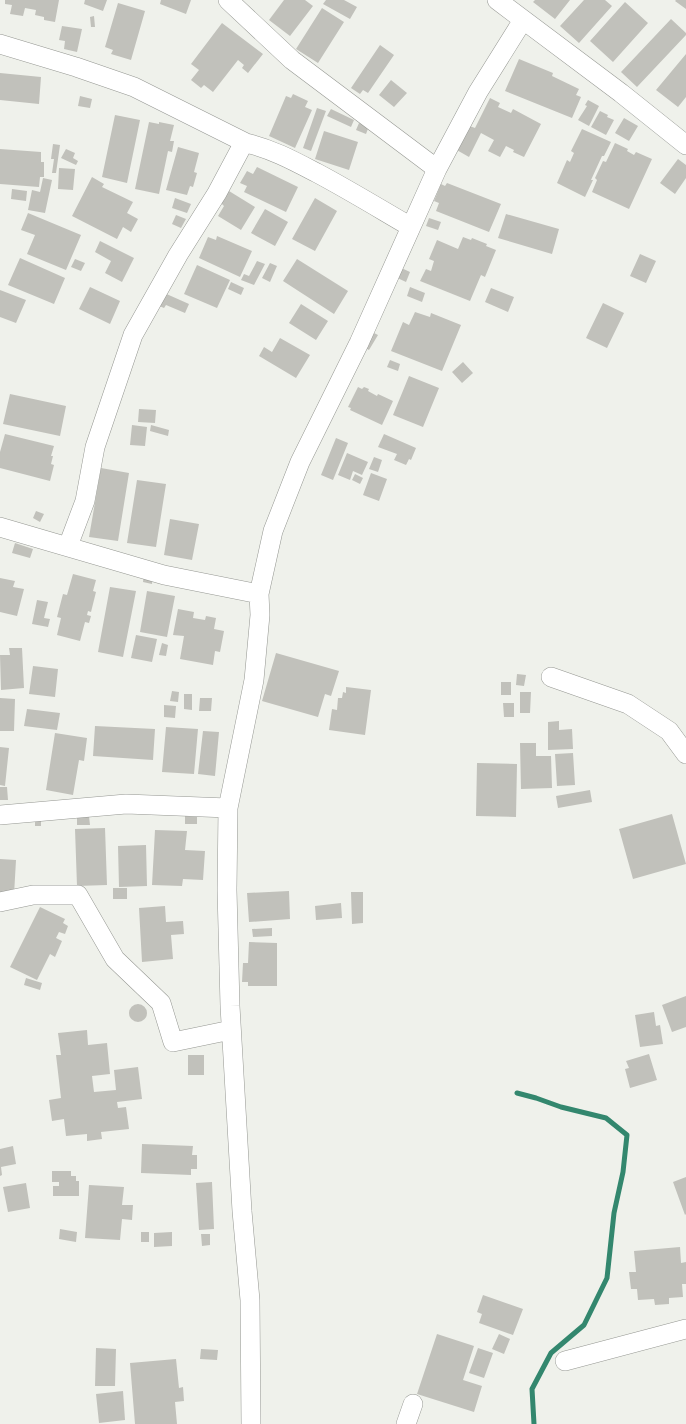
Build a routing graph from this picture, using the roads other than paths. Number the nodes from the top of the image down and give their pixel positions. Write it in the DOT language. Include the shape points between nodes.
graph roads {
  1 [pos="228,0"];
  2 [pos="497,0"];
  3 [pos="523,20"];
  4 [pos="0,44"];
  5 [pos="246,143"];
  6 [pos="686,145"];
  7 [pos="436,169"];
  8 [pos="411,227"];
  9 [pos="0,527"];
  10 [pos="68,546"];
  11 [pos="259,594"];
  12 [pos="551,678"];
  13 [pos="686,754"];
  14 [pos="228,808"];
  15 [pos="0,815"];
  16 [pos="0,902"];
  17 [pos="231,1030"];
  18 [pos="686,1329"];
  19 [pos="564,1361"];
  20 [pos="412,1404"];
  21 [pos="251,1424"];
  22 [pos="406,1424"];
  1 -- 7 [label="street" via="292,60"];
  2 -- 3 [label="street"];
  3 -- 6 [label="street"];
  3 -- 7 [label="street" via="478,92"];
  4 -- 5 [label="street" via="134,87"];
  5 -- 8 [label="street" via="266,148 288,158"];
  5 -- 10 [label="street" via="133,335 95,447 85,501"];
  7 -- 8 [label="street"];
  8 -- 11 [label="street" via="359,343 300,462 273,532"];
  9 -- 10 [label="street"];
  10 -- 11 [label="street" via="164,575"];
  11 -- 14 [label="street" via="260,615 254,680"];
  12 -- 13 [label="street" via="628,704 669,731"];
  14 -- 15 [label="street" via="126,804"];
  14 -- 17 [label="street" via="227,890"];
  16 -- 17 [label="street" via="33,895 78,895 116,959 161,1003 173,1042"];
  17 -- 21 [label="street" via="250,1300"];
  18 -- 19 [label="street"];
  20 -- 22 [label="street"];
}
